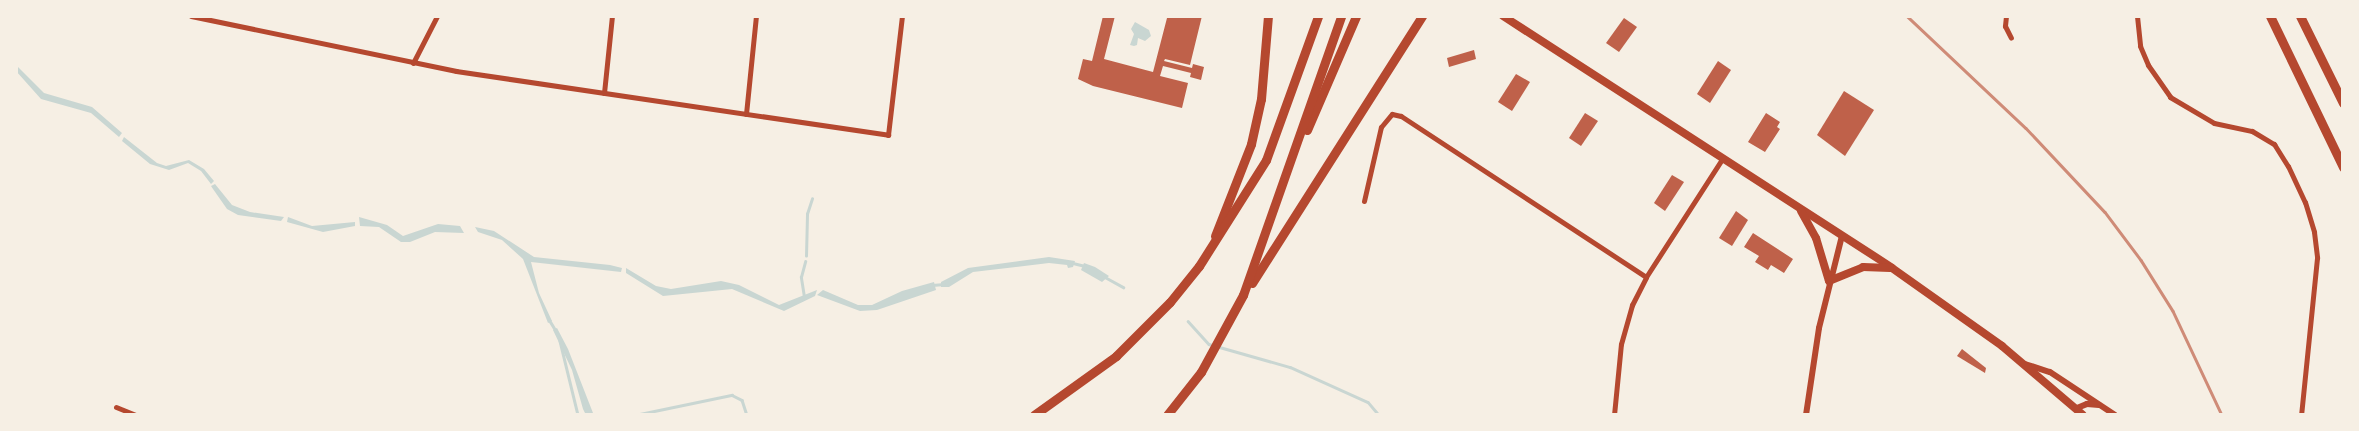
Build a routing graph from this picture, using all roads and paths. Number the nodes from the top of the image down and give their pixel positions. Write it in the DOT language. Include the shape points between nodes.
graph roads {
  1 [pos="191,16"];
  2 [pos="437,16"];
  3 [pos="612,16"];
  4 [pos="756,16"];
  5 [pos="902,16"];
  6 [pos="1268,16"];
  7 [pos="1318,16"];
  8 [pos="1341,16"];
  9 [pos="1356,16"];
  10 [pos="1422,16"];
  11 [pos="1502,16"];
  12 [pos="2006,16"];
  13 [pos="2138,16"];
  14 [pos="2270,16"];
  15 [pos="2300,16"];
  16 [pos="2011,38"];
  17 [pos="413,63"];
  18 [pos="604,93"];
  19 [pos="2343,103"];
  20 [pos="746,114"];
  21 [pos="1722,158"];
  22 [pos="2343,167"];
  23 [pos="1284,183"];
  24 [pos="1364,201"];
  25 [pos="1799,208"];
  26 [pos="1842,236"];
  27 [pos="1210,251"];
  28 [pos="1892,268"];
  29 [pos="1646,277"];
  30 [pos="1829,281"];
  31 [pos="1243,296"];
  32 [pos="2025,364"];
  33 [pos="2099,405"];
  34 [pos="116,407"];
  35 [pos="2080,412"];
  36 [pos="136,415"];
  37 [pos="1034,415"];
  38 [pos="1167,415"];
  39 [pos="1614,415"];
  40 [pos="1806,415"];
  41 [pos="2115,415"];
  42 [pos="2301,415"];
  1 -- 17 [label="street"];
  2 -- 17 [label="street"];
  3 -- 18 [label="street"];
  4 -- 20 [label="street"];
  5 -- 20 [label="street" via="888,134"];
  6 -- 27 [label="highway" via="1261,99 1251,144"];
  7 -- 27 [label="highway" via="1266,160"];
  8 -- 23 [label="highway"];
  9 -- 23 [label="highway"];
  10 -- 31 [label="highway"];
  11 -- 21 [label="main road"];
  12 -- 16 [label="street" via="2005,26"];
  13 -- 42 [label="street" via="2140,46 2148,65 2170,97 2214,123 2252,131 2269,140 2282,154 2305,202 2314,232 2316,258"];
  14 -- 22 [label="highway"];
  15 -- 19 [label="highway"];
  17 -- 18 [label="street"];
  18 -- 20 [label="street"];
  21 -- 25 [label="main road"];
  21 -- 29 [label="street"];
  23 -- 31 [label="highway"];
  24 -- 29 [label="street" via="1381,127 1392,114 1401,116"];
  25 -- 26 [label="main road"];
  25 -- 30 [label="main road" via="1816,238"];
  26 -- 28 [label="main road"];
  26 -- 30 [label="street"];
  27 -- 37 [label="highway" via="1183,287 1136,338 1082,382"];
  28 -- 30 [label="main road" via="1863,267"];
  28 -- 32 [label="main road"];
  29 -- 39 [label="street" via="1623,334"];
  30 -- 40 [label="street"];
  31 -- 38 [label="highway" via="1201,372"];
  32 -- 33 [label="street" via="2050,372"];
  32 -- 35 [label="main road"];
  33 -- 35 [label="street" via="2088,404"];
  33 -- 41 [label="street"];
  34 -- 36 [label="street"];
}
